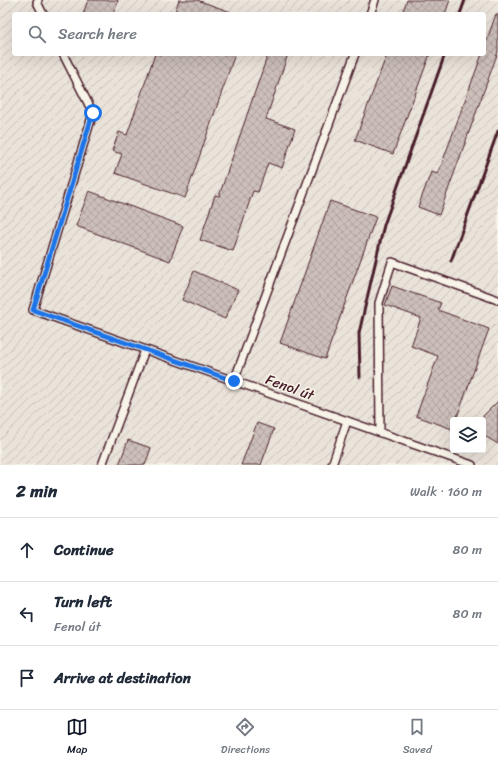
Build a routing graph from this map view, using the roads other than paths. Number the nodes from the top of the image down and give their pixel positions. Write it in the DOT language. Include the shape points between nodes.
graph roads {
  1 [pos="38,0"];
  2 [pos="375,0"];
  3 [pos="42,12"];
  4 [pos="371,12"];
  5 [pos="64,56"];
  6 [pos="354,56"];
  7 [pos="498,300"];
  8 [pos="145,350"];
  9 [pos="234,381"];
  10 [pos="347,422"];
  11 [pos="380,433"];
  12 [pos="102,465"];
  13 [pos="332,465"];
  14 [pos="472,465"];
  1 -- 3 [label="lane"];
  2 -- 4 [label="lane"];
  5 -- 8 [label="lane, Fenol út" via="93,113 33,310"];
  6 -- 9 [label="lane"];
  7 -- 11 [label="lane" via="392,262 379,303"];
  8 -- 9 [label="lane, Fenol út"];
  8 -- 12 [label="lane"];
  9 -- 10 [label="lane, Fenol út"];
  10 -- 11 [label="lane, Fenol út"];
  10 -- 13 [label="lane"];
  11 -- 14 [label="lane, Fenol út"];
}
